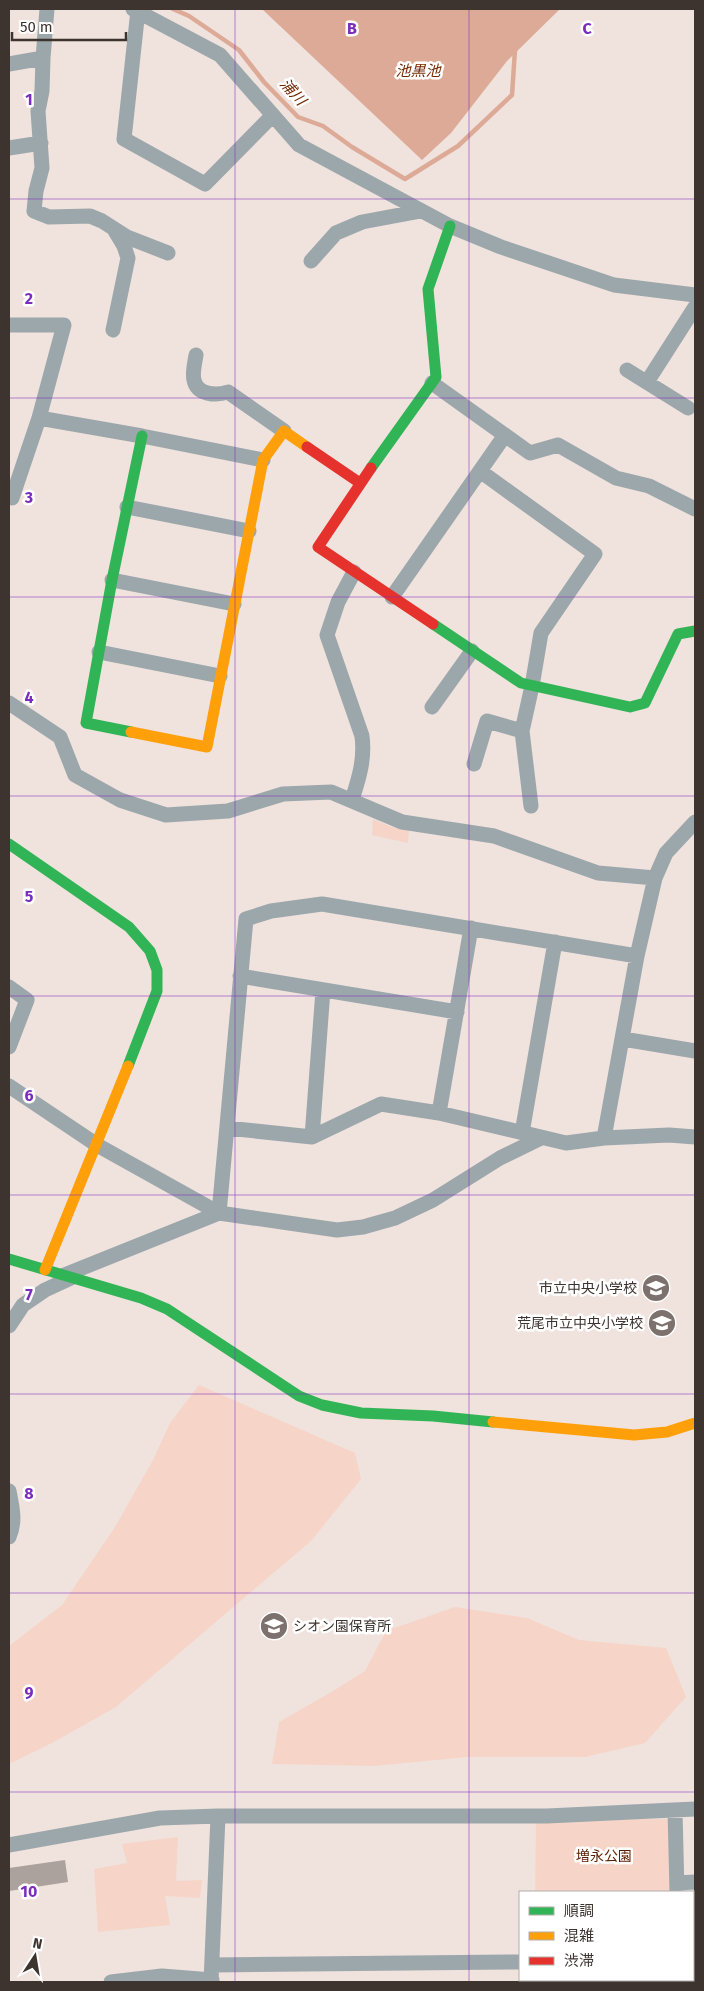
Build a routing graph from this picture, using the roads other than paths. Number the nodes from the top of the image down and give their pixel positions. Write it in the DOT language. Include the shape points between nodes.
graph roads {
  1 [pos="47,9"];
  2 [pos="136,10"];
  3 [pos="43,58"];
  4 [pos="9,64"];
  5 [pos="273,115"];
  6 [pos="41,143"];
  7 [pos="9,148"];
  8 [pos="421,211"];
  9 [pos="450,226"];
  10 [pos="114,229"];
  11 [pos="168,253"];
  12 [pos="311,261"];
  13 [pos="695,295"];
  14 [pos="695,307"];
  15 [pos="9,325"];
  16 [pos="113,330"];
  17 [pos="196,355"];
  18 [pos="627,370"];
  19 [pos="646,382"];
  20 [pos="432,383"];
  21 [pos="688,408"];
  22 [pos="39,418"];
  23 [pos="284,431"];
  24 [pos="505,435"];
  25 [pos="142,436"];
  26 [pos="263,460"];
  27 [pos="480,471"];
  28 [pos="360,483"];
  29 [pos="9,497"];
  30 [pos="127,507"];
  31 [pos="695,509"];
  32 [pos="249,532"];
  33 [pos="354,572"];
  34 [pos="112,580"];
  35 [pos="392,597"];
  36 [pos="234,604"];
  37 [pos="695,631"];
  38 [pos="472,651"];
  39 [pos="99,652"];
  40 [pos="220,676"];
  41 [pos="532,686"];
  42 [pos="9,703"];
  43 [pos="432,707"];
  44 [pos="522,731"];
  45 [pos="474,764"];
  46 [pos="352,800"];
  47 [pos="531,806"];
  48 [pos="695,822"];
  49 [pos="9,844"];
  50 [pos="655,878"];
  51 [pos="471,928"];
  52 [pos="554,942"];
  53 [pos="637,956"];
  54 [pos="240,976"];
  55 [pos="9,987"];
  56 [pos="323,990"];
  57 [pos="457,1012"];
  58 [pos="622,1039"];
  59 [pos="9,1047"];
  60 [pos="695,1051"];
  61 [pos="9,1086"];
  62 [pos="440,1113"];
  63 [pos="227,1128"];
  64 [pos="522,1133"];
  65 [pos="312,1137"];
  66 [pos="695,1137"];
  67 [pos="541,1138"];
  68 [pos="604,1138"];
  69 [pos="96,1145"];
  70 [pos="219,1213"];
  71 [pos="9,1259"];
  72 [pos="44,1270"];
  73 [pos="66,1277"];
  74 [pos="9,1326"];
  75 [pos="695,1423"];
  76 [pos="9,1491"];
  77 [pos="9,1537"];
  78 [pos="675,1810"];
  79 [pos="695,1810"];
  80 [pos="218,1816"];
  81 [pos="9,1844"];
  82 [pos="695,1882"];
  83 [pos="677,1887"];
  84 [pos="519,1962"];
  85 [pos="212,1976"];
  86 [pos="111,1982"];
  1 -- 3 [label="street"];
  2 -- 5 [label="street" via="220,55"];
  2 -- 5 [label="street" via="124,139 205,184"];
  3 -- 4 [label="street"];
  3 -- 6 [label="street" via="38,110"];
  5 -- 8 [label="street" via="299,145"];
  6 -- 7 [label="street"];
  6 -- 10 [label="street" via="42,168 34,210 49,217 90,216"];
  8 -- 9 [label="street"];
  8 -- 12 [label="street" via="362,222 336,233"];
  9 -- 13 [label="street" via="614,285"];
  9 -- 20 [label="street" via="428,289 436,377"];
  10 -- 11 [label="street"];
  10 -- 16 [label="street" via="128,258"];
  14 -- 19 [label="street"];
  15 -- 22 [label="street" via="64,325"];
  17 -- 23 [label="street" via="194,379 198,388 219,395 228,392"];
  18 -- 19 [label="street"];
  19 -- 21 [label="street"];
  20 -- 24 [label="street"];
  20 -- 28 [label="street"];
  22 -- 25 [label="street"];
  22 -- 29 [label="street" via="12,498"];
  23 -- 26 [label="street"];
  23 -- 28 [label="street"];
  24 -- 27 [label="street"];
  24 -- 31 [label="street" via="530,453 558,445 616,478 649,486"];
  25 -- 26 [label="street"];
  25 -- 30 [label="street"];
  26 -- 32 [label="street"];
  27 -- 35 [label="street"];
  27 -- 41 [label="street" via="595,554 541,633"];
  28 -- 33 [label="street" via="318,547"];
  30 -- 32 [label="street"];
  30 -- 34 [label="street"];
  32 -- 36 [label="street"];
  33 -- 35 [label="street"];
  33 -- 46 [label="street" via="338,602 327,635 362,736 362,769"];
  34 -- 36 [label="street"];
  34 -- 39 [label="street"];
  35 -- 38 [label="street"];
  36 -- 40 [label="street"];
  37 -- 41 [label="street" via="678,634 645,703 630,708"];
  38 -- 41 [label="street" via="521,683"];
  38 -- 43 [label="street"];
  39 -- 40 [label="street"];
  39 -- 40 [label="street" via="86,723 207,747"];
  41 -- 44 [label="street"];
  42 -- 46 [label="street" via="60,737 75,775 120,800 166,815 228,811 282,794 331,792"];
  44 -- 45 [label="street" via="488,721"];
  44 -- 47 [label="street"];
  46 -- 50 [label="street" via="402,822 494,836 598,873"];
  48 -- 50 [label="street" via="666,853"];
  49 -- 69 [label="street" via="129,927 150,951 157,970 157,991"];
  50 -- 53 [label="street"];
  51 -- 52 [label="street"];
  51 -- 54 [label="street" via="322,904 271,911 246,918"];
  51 -- 57 [label="street"];
  52 -- 53 [label="street"];
  52 -- 64 [label="street"];
  53 -- 58 [label="street"];
  54 -- 56 [label="street"];
  54 -- 63 [label="street"];
  55 -- 59 [label="street" via="27,1000"];
  56 -- 57 [label="street"];
  56 -- 65 [label="street"];
  57 -- 62 [label="street"];
  58 -- 60 [label="street"];
  58 -- 68 [label="street"];
  61 -- 69 [label="street"];
  62 -- 64 [label="street"];
  62 -- 65 [label="street" via="381,1104"];
  63 -- 65 [label="street"];
  63 -- 70 [label="street"];
  64 -- 67 [label="street"];
  66 -- 68 [label="street"];
  67 -- 68 [label="street" via="566,1143"];
  67 -- 70 [label="street" via="500,1158 434,1200 395,1218 363,1227 337,1230"];
  69 -- 70 [label="street"];
  69 -- 72 [label="street"];
  70 -- 73 [label="street"];
  71 -- 72 [label="street"];
  72 -- 73 [label="street"];
  73 -- 74 [label="street" via="23,1305"];
  73 -- 75 [label="street" via="141,1298 167,1309 299,1396 322,1405 360,1413 432,1416 634,1435 667,1432"];
  76 -- 77 [label="street" via="13,1508"];
  78 -- 79 [label="street"];
  78 -- 80 [label="street" via="547,1816"];
  78 -- 83 [label="street"];
  80 -- 81 [label="street" via="160,1818"];
  80 -- 85 [label="street"];
  82 -- 83 [label="street"];
  84 -- 85 [label="street"];
  85 -- 86 [label="street" via="162,1976"];
}
